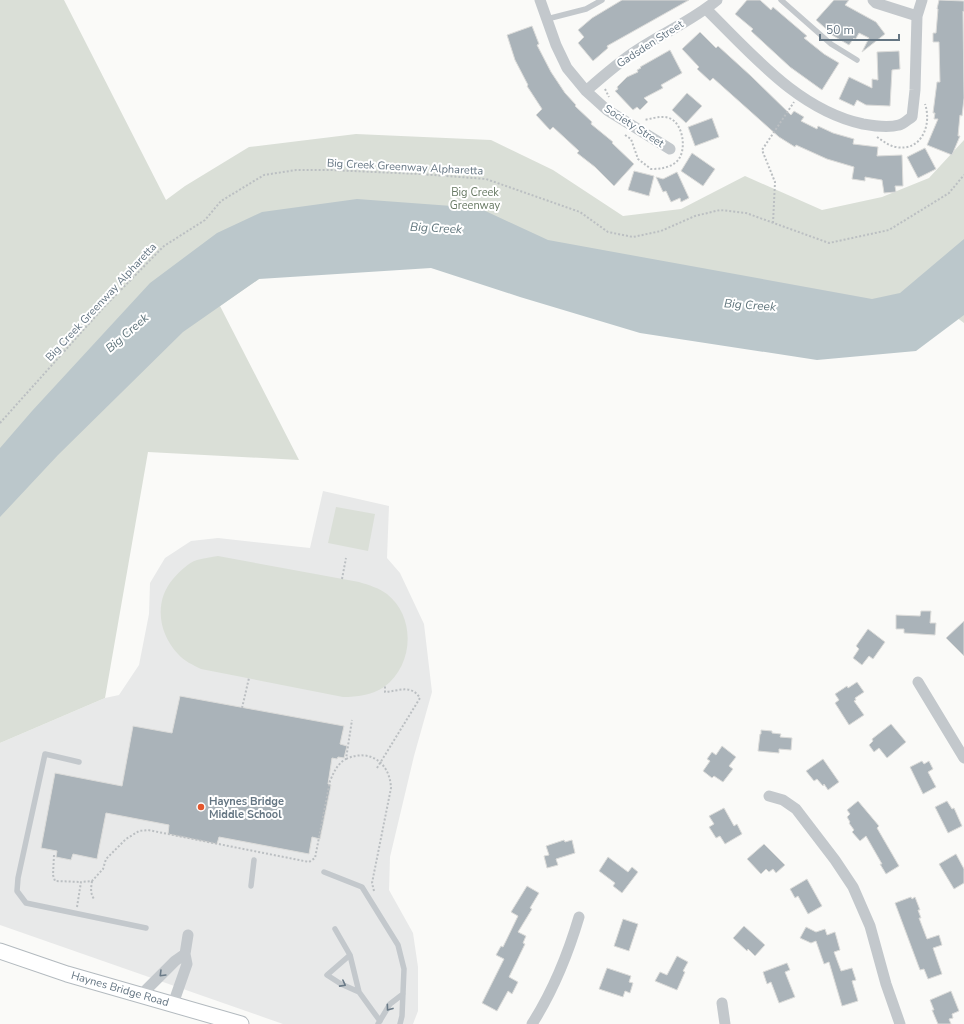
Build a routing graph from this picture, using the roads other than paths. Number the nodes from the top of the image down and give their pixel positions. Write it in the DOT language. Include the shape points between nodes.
graph roads {
  1 [pos="540,0"];
  2 [pos="602,0"];
  3 [pos="717,0"];
  4 [pos="781,0"];
  5 [pos="873,0"];
  6 [pos="922,0"];
  7 [pos="706,9"];
  8 [pos="917,16"];
  9 [pos="546,19"];
  10 [pos="856,60"];
  11 [pos="586,91"];
  12 [pos="670,149"];
  13 [pos="918,682"];
  14 [pos="964,758"];
  15 [pos="79,762"];
  16 [pos="770,796"];
  17 [pos="254,860"];
  18 [pos="324,872"];
  19 [pos="251,886"];
  20 [pos="579,917"];
  21 [pos="146,928"];
  22 [pos="334,929"];
  23 [pos="188,935"];
  24 [pos="0,950"];
  25 [pos="184,954"];
  26 [pos="350,955"];
  27 [pos="359,992"];
  28 [pos="403,994"];
  29 [pos="141,995"];
  30 [pos="722,1003"];
  31 [pos="173,1004"];
  32 [pos="379,1022"];
  33 [pos="241,1024"];
  34 [pos="400,1024"];
  35 [pos="532,1024"];
  36 [pos="725,1024"];
  37 [pos="900,1024"];
  1 -- 9 [label="street, Society Street"];
  2 -- 9 [label="lane" via="586,9"];
  3 -- 7 [label="street, Gadsden Street"];
  4 -- 10 [label="lane" via="831,44"];
  5 -- 8 [label="street"];
  6 -- 8 [label="street"];
  7 -- 8 [label="street" via="778,78 794,99 852,121 875,126 900,125 912,117"];
  7 -- 11 [label="street, Gadsden Street" via="633,53"];
  9 -- 11 [label="street, Society Street" via="567,68"];
  11 -- 12 [label="street, Society Street" via="607,110"];
  13 -- 14 [label="street"];
  15 -- 21 [label="lane" via="45,754 17,891 26,903"];
  16 -- 37 [label="street" via="783,800 796,809 853,887 870,926"];
  17 -- 19 [label="lane"];
  18 -- 28 [label="lane" via="362,887 398,945 404,969"];
  20 -- 35 [label="street" via="570,947"];
  22 -- 26 [label="lane"];
  23 -- 25 [label="street"];
  24 -- 29 [label="main road, Haynes Bridge Road" via="67,974"];
  25 -- 29 [label="street, one-way"];
  25 -- 31 [label="street" via="187,964"];
  26 -- 27 [label="lane"];
  26 -- 27 [label="lane, one-way" via="327,975"];
  27 -- 32 [label="lane"];
  28 -- 32 [label="lane, one-way" via="390,1004"];
  28 -- 34 [label="lane"];
  29 -- 31 [label="main road, Haynes Bridge Road"];
  30 -- 36 [label="street"];
  31 -- 33 [label="main road, Haynes Bridge Road"];
}
